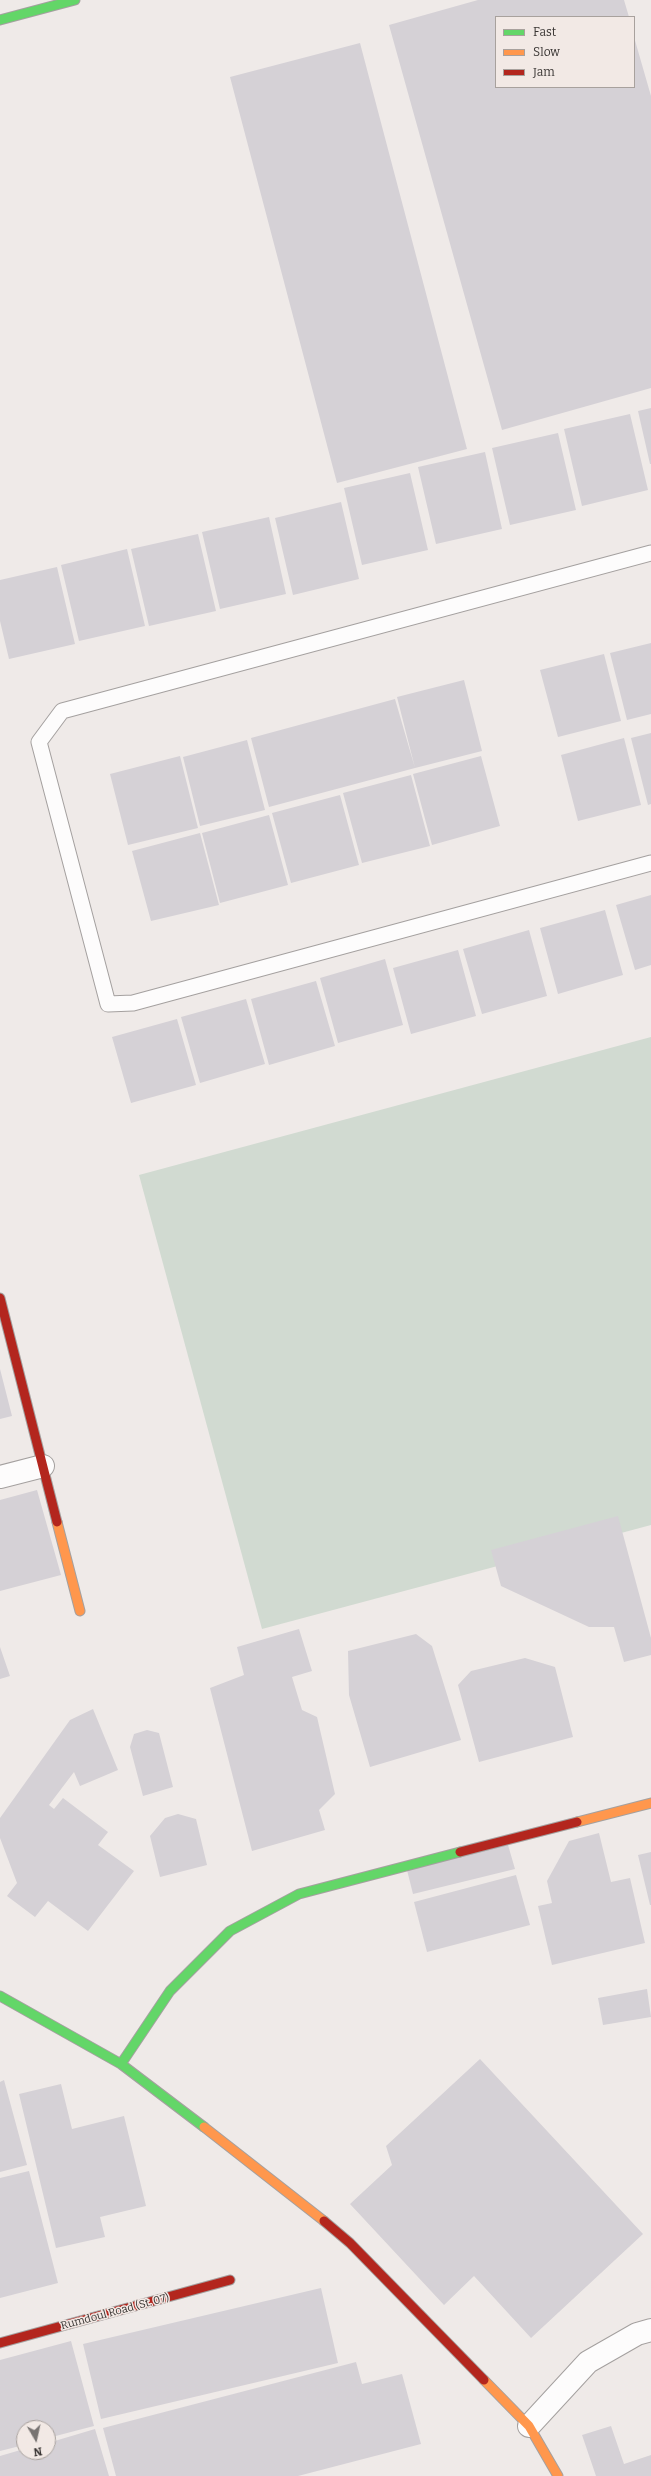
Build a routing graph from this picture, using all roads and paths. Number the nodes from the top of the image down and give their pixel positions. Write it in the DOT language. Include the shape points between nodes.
graph roads {
  1 [pos="74,0"];
  2 [pos="0,20"];
  3 [pos="651,552"];
  4 [pos="651,863"];
  5 [pos="0,1298"];
  6 [pos="43,1466"];
  7 [pos="0,1477"];
  8 [pos="80,1611"];
  9 [pos="651,1803"];
  10 [pos="0,1996"];
  11 [pos="121,2064"];
  12 [pos="230,2280"];
  13 [pos="651,2330"];
  14 [pos="0,2343"];
  15 [pos="530,2426"];
  16 [pos="558,2476"];
  1 -- 2 [label="street"];
  3 -- 4 [label="lane" via="62,711 39,742 108,1004 133,1003"];
  5 -- 6 [label="street"];
  6 -- 7 [label="street"];
  6 -- 8 [label="street"];
  9 -- 11 [label="street" via="299,1894 230,1931 170,1992"];
  10 -- 11 [label="street"];
  11 -- 15 [label="street" via="246,2158 350,2243"];
  12 -- 14 [label="street, Rumdoul Road (St. 07)"];
  13 -- 15 [label="street" via="637,2334 588,2362"];
  15 -- 16 [label="street"];
}
